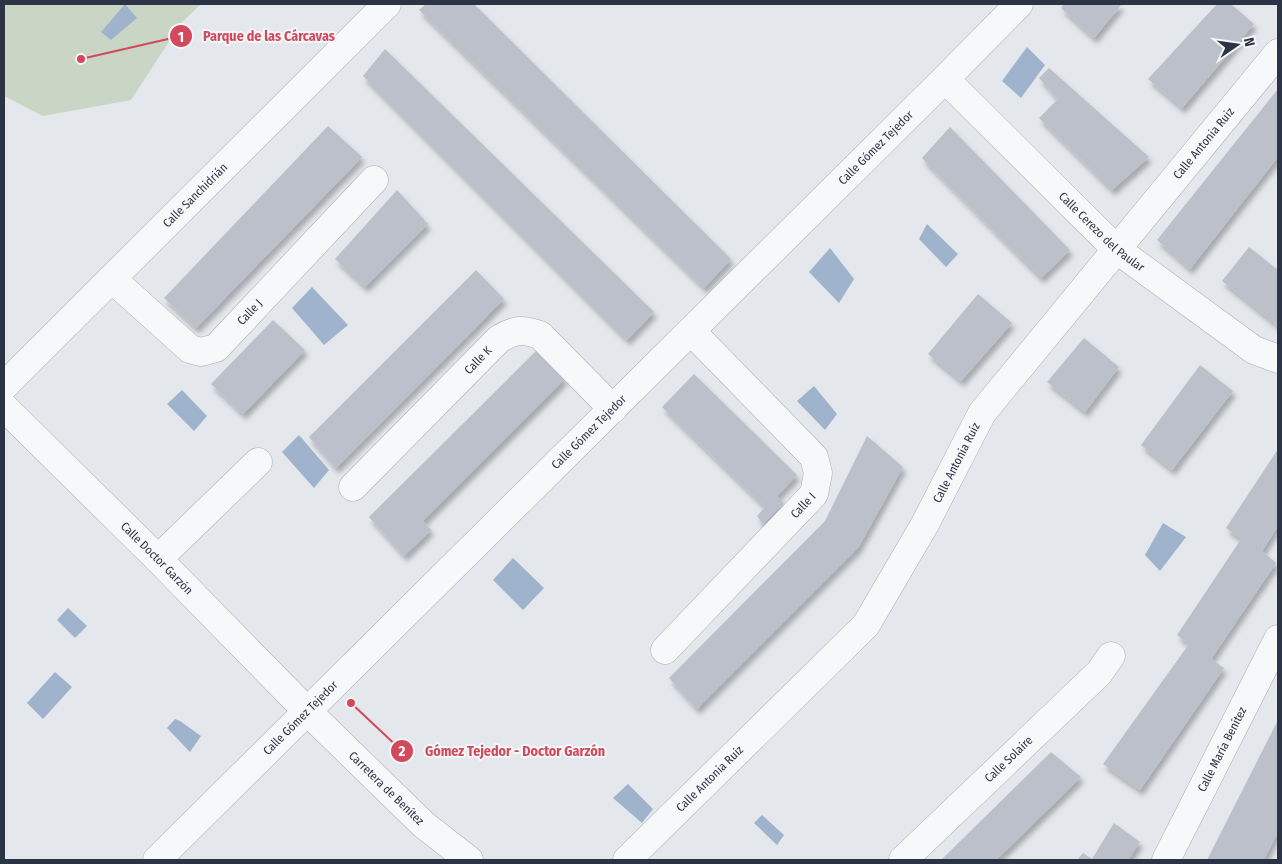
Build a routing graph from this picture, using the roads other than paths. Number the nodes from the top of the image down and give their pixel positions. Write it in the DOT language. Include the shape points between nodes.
graph roads {
  1 [pos="387,4"];
  2 [pos="1019,4"];
  3 [pos="1278,53"];
  4 [pos="945,79"];
  5 [pos="374,180"];
  6 [pos="1116,248"];
  7 [pos="112,279"];
  8 [pos="692,331"];
  9 [pos="1278,359"];
  10 [pos="4,386"];
  11 [pos="4,407"];
  12 [pos="613,409"];
  13 [pos="258,462"];
  14 [pos="353,487"];
  15 [pos="158,559"];
  16 [pos="1278,639"];
  17 [pos="665,650"];
  18 [pos="1111,656"];
  19 [pos="307,712"];
  20 [pos="157,860"];
  21 [pos="469,860"];
  22 [pos="627,860"];
  23 [pos="903,860"];
  24 [pos="1166,860"];
  1 -- 7 [label="street, Calle Sanchidrián"];
  2 -- 4 [label="street, Calle Gómez Tejedor"];
  3 -- 6 [label="street, Calle Antonia Ruiz"];
  4 -- 6 [label="street, Calle Cerezo del Paular"];
  4 -- 8 [label="street, Calle Gómez Tejedor"];
  5 -- 7 [label="street, Calle J" via="216,348 201,352 190,349"];
  6 -- 9 [label="street, Calle Cerezo del Paular" via="1254,350"];
  6 -- 22 [label="street, Calle Antonia Ruiz" via="982,413 926,524 866,625"];
  7 -- 10 [label="street, Calle Sanchidrián"];
  8 -- 12 [label="street, Calle Gómez Tejedor"];
  8 -- 17 [label="street, Calle I" via="814,457 818,474 814,494"];
  11 -- 15 [label="street, Calle Doctor Garzón"];
  12 -- 14 [label="street, Calle K" via="540,335 526,330 512,331 499,339"];
  12 -- 19 [label="street, Calle Gómez Tejedor"];
  13 -- 15 [label="street"];
  15 -- 19 [label="street, Calle Doctor Garzón"];
  16 -- 24 [label="street, Calle María Benítez"];
  18 -- 23 [label="street, Calle Solaire" via="1099,673"];
  19 -- 20 [label="street, Calle Gómez Tejedor"];
  19 -- 21 [label="street, Carretera de Benítez" via="424,825"];
}
